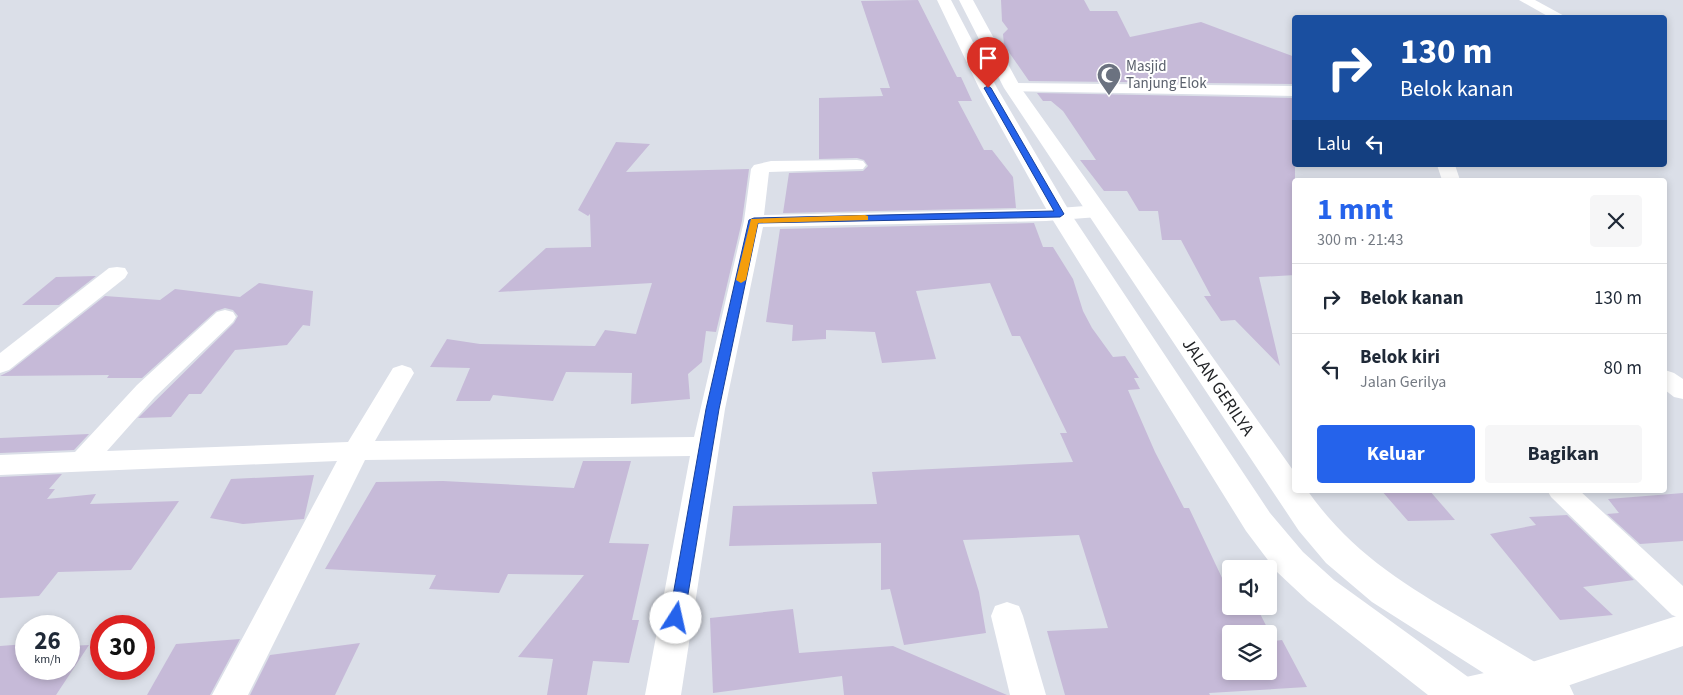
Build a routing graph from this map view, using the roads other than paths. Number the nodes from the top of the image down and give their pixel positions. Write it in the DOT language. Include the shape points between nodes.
graph roads {
  1 [pos="944,0"];
  2 [pos="966,0"];
  3 [pos="1525,0"];
  4 [pos="1556,15"];
  5 [pos="1211,76"];
  6 [pos="1013,88"];
  7 [pos="1224,91"];
  8 [pos="1292,91"];
  9 [pos="857,165"];
  10 [pos="1098,211"];
  11 [pos="1060,214"];
  12 [pos="754,220"];
  13 [pos="117,273"];
  14 [pos="225,317"];
  15 [pos="0,365"];
  16 [pos="402,373"];
  17 [pos="1667,379"];
  18 [pos="1683,391"];
  19 [pos="706,446"];
  20 [pos="356,451"];
  21 [pos="82,462"];
  22 [pos="0,465"];
  23 [pos="1564,493"];
  24 [pos="1683,606"];
  25 [pos="1007,616"];
  26 [pos="1683,630"];
  27 [pos="1541,688"];
  28 [pos="230,695"];
  29 [pos="663,695"];
  30 [pos="1028,695"];
  31 [pos="1460,695"];
  32 [pos="1466,695"];
  1 -- 11 [label="main road" via="988,88"];
  2 -- 6 [label="main road, JALAN GERILYA"];
  3 -- 4 [label="street"];
  5 -- 7 [label="street"];
  6 -- 7 [label="street"];
  6 -- 10 [label="main road, JALAN GERILYA"];
  7 -- 8 [label="street"];
  9 -- 12 [label="street" via="772,166 760,169"];
  10 -- 11 [label="street"];
  10 -- 27 [label="main road, JALAN GERILYA" via="1289,492 1338,553 1385,592"];
  11 -- 12 [label="street"];
  11 -- 31 [label="main road" via="1258,522 1278,548 1301,574 1340,606"];
  12 -- 19 [label="street"];
  13 -- 15 [label="street"];
  14 -- 21 [label="street" via="146,391"];
  16 -- 20 [label="street"];
  17 -- 18 [label="street"];
  19 -- 20 [label="street"];
  19 -- 29 [label="street"];
  20 -- 21 [label="street"];
  20 -- 28 [label="street"];
  21 -- 22 [label="street"];
  23 -- 24 [label="street"];
  25 -- 30 [label="street"];
  26 -- 27 [label="main road"];
  27 -- 32 [label="main road"];
}
